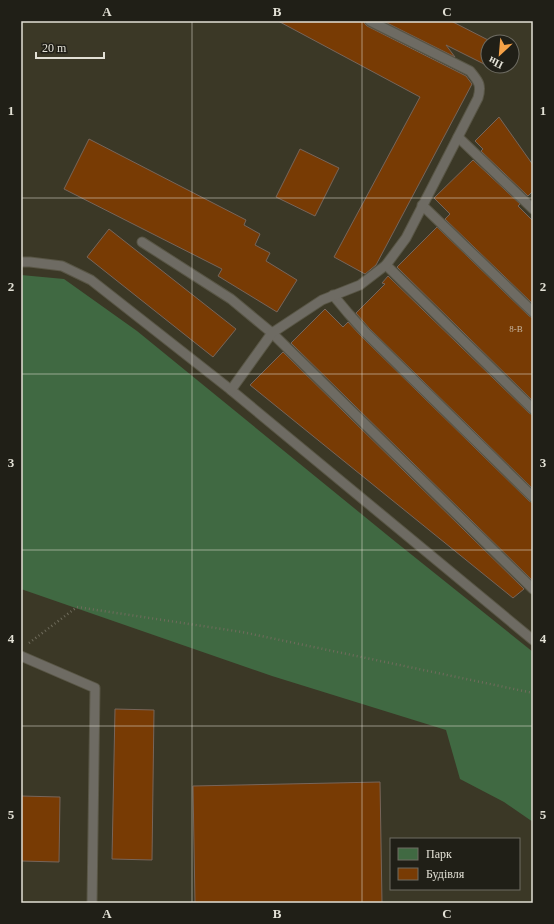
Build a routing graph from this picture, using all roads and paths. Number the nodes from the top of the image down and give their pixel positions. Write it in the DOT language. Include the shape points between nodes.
graph roads {
  1 [pos="370,21"];
  2 [pos="458,137"];
  3 [pos="422,205"];
  4 [pos="533,209"];
  5 [pos="142,242"];
  6 [pos="21,262"];
  7 [pos="386,265"];
  8 [pos="333,296"];
  9 [pos="533,312"];
  10 [pos="272,333"];
  11 [pos="231,390"];
  12 [pos="533,409"];
  13 [pos="533,497"];
  14 [pos="533,589"];
  15 [pos="533,640"];
  16 [pos="27,645"];
  17 [pos="21,656"];
  18 [pos="533,693"];
  19 [pos="92,903"];
  1 -- 2 [label="lane" via="470,71 477,80 480,89 478,98"];
  2 -- 3 [label="lane"];
  2 -- 4 [label="lane"];
  3 -- 7 [label="lane" via="406,238"];
  3 -- 9 [label="lane"];
  5 -- 10 [label="lane" via="231,299"];
  6 -- 11 [label="lane" via="62,266 91,280"];
  7 -- 8 [label="lane" via="360,285"];
  7 -- 12 [label="lane"];
  8 -- 10 [label="lane" via="322,300"];
  8 -- 13 [label="lane" via="365,332"];
  10 -- 11 [label="lane"];
  10 -- 14 [label="lane"];
  11 -- 15 [label="lane"];
  16 -- 18 [label="path" via="77,607 242,632"];
  17 -- 19 [label="lane" via="94,688"];
}
